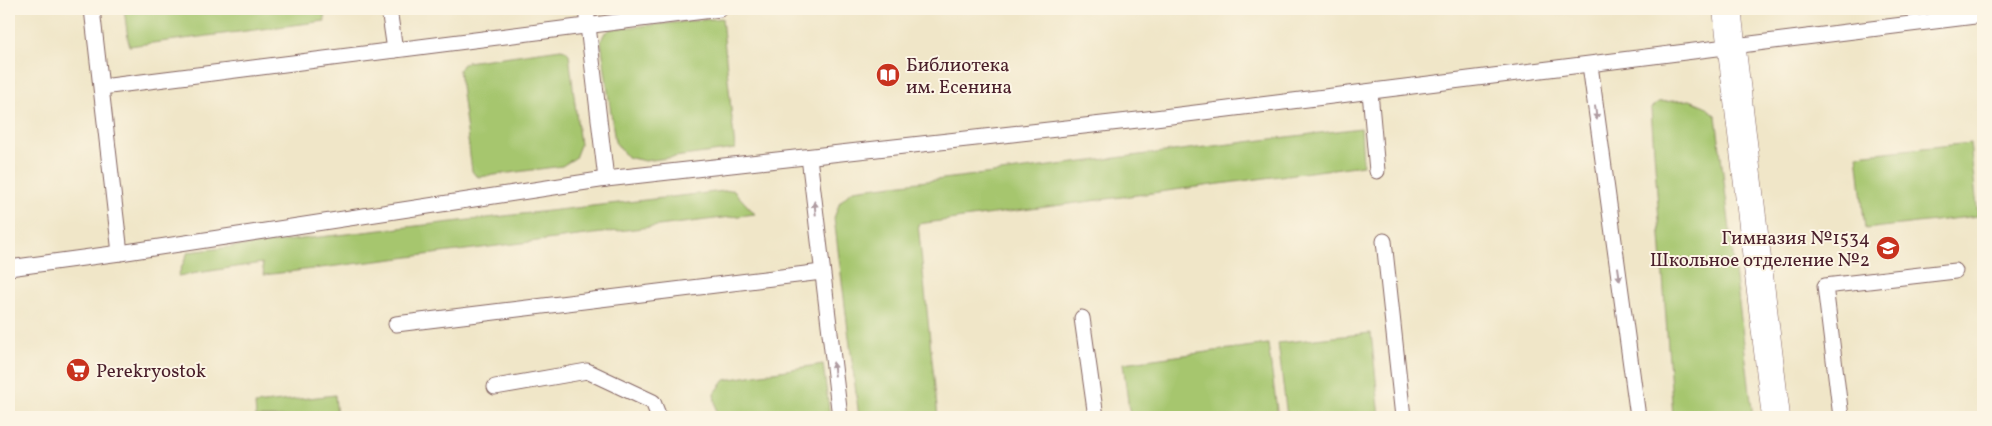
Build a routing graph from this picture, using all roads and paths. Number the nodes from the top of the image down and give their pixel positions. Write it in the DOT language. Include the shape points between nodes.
graph roads {
  1 [pos="92,9"];
  2 [pos="389,9"];
  3 [pos="586,9"];
  4 [pos="720,9"];
  5 [pos="1727,9"];
  6 [pos="1983,15"];
  7 [pos="588,24"];
  8 [pos="1731,47"];
  9 [pos="395,50"];
  10 [pos="1590,65"];
  11 [pos="102,87"];
  12 [pos="1370,92"];
  13 [pos="809,157"];
  14 [pos="1377,171"];
  15 [pos="606,179"];
  16 [pos="1384,241"];
  17 [pos="120,253"];
  18 [pos="9,268"];
  19 [pos="1955,271"];
  20 [pos="822,272"];
  21 [pos="1082,318"];
  22 [pos="396,324"];
  23 [pos="495,387"];
  24 [pos="659,417"];
  25 [pos="840,417"];
  26 [pos="1096,417"];
  27 [pos="1403,417"];
  28 [pos="1638,417"];
  29 [pos="1776,417"];
  30 [pos="1842,417"];
  1 -- 11 [label="lane"];
  2 -- 9 [label="lane"];
  3 -- 7 [label="lane"];
  4 -- 7 [label="lane"];
  5 -- 8 [label="street"];
  6 -- 8 [label="lane"];
  7 -- 9 [label="lane"];
  7 -- 15 [label="lane"];
  8 -- 10 [label="lane"];
  8 -- 29 [label="street"];
  9 -- 11 [label="lane"];
  10 -- 12 [label="lane"];
  10 -- 28 [label="lane, one-way"];
  11 -- 17 [label="lane"];
  12 -- 13 [label="lane"];
  12 -- 14 [label="lane"];
  13 -- 15 [label="lane"];
  20 -- 13 [label="lane, one-way"];
  15 -- 17 [label="lane"];
  16 -- 27 [label="lane"];
  17 -- 18 [label="lane"];
  19 -- 30 [label="lane" via="1825,286"];
  20 -- 22 [label="lane"];
  25 -- 20 [label="lane, one-way"];
  21 -- 26 [label="lane"];
  23 -- 24 [label="lane" via="587,371 653,402"];
}
